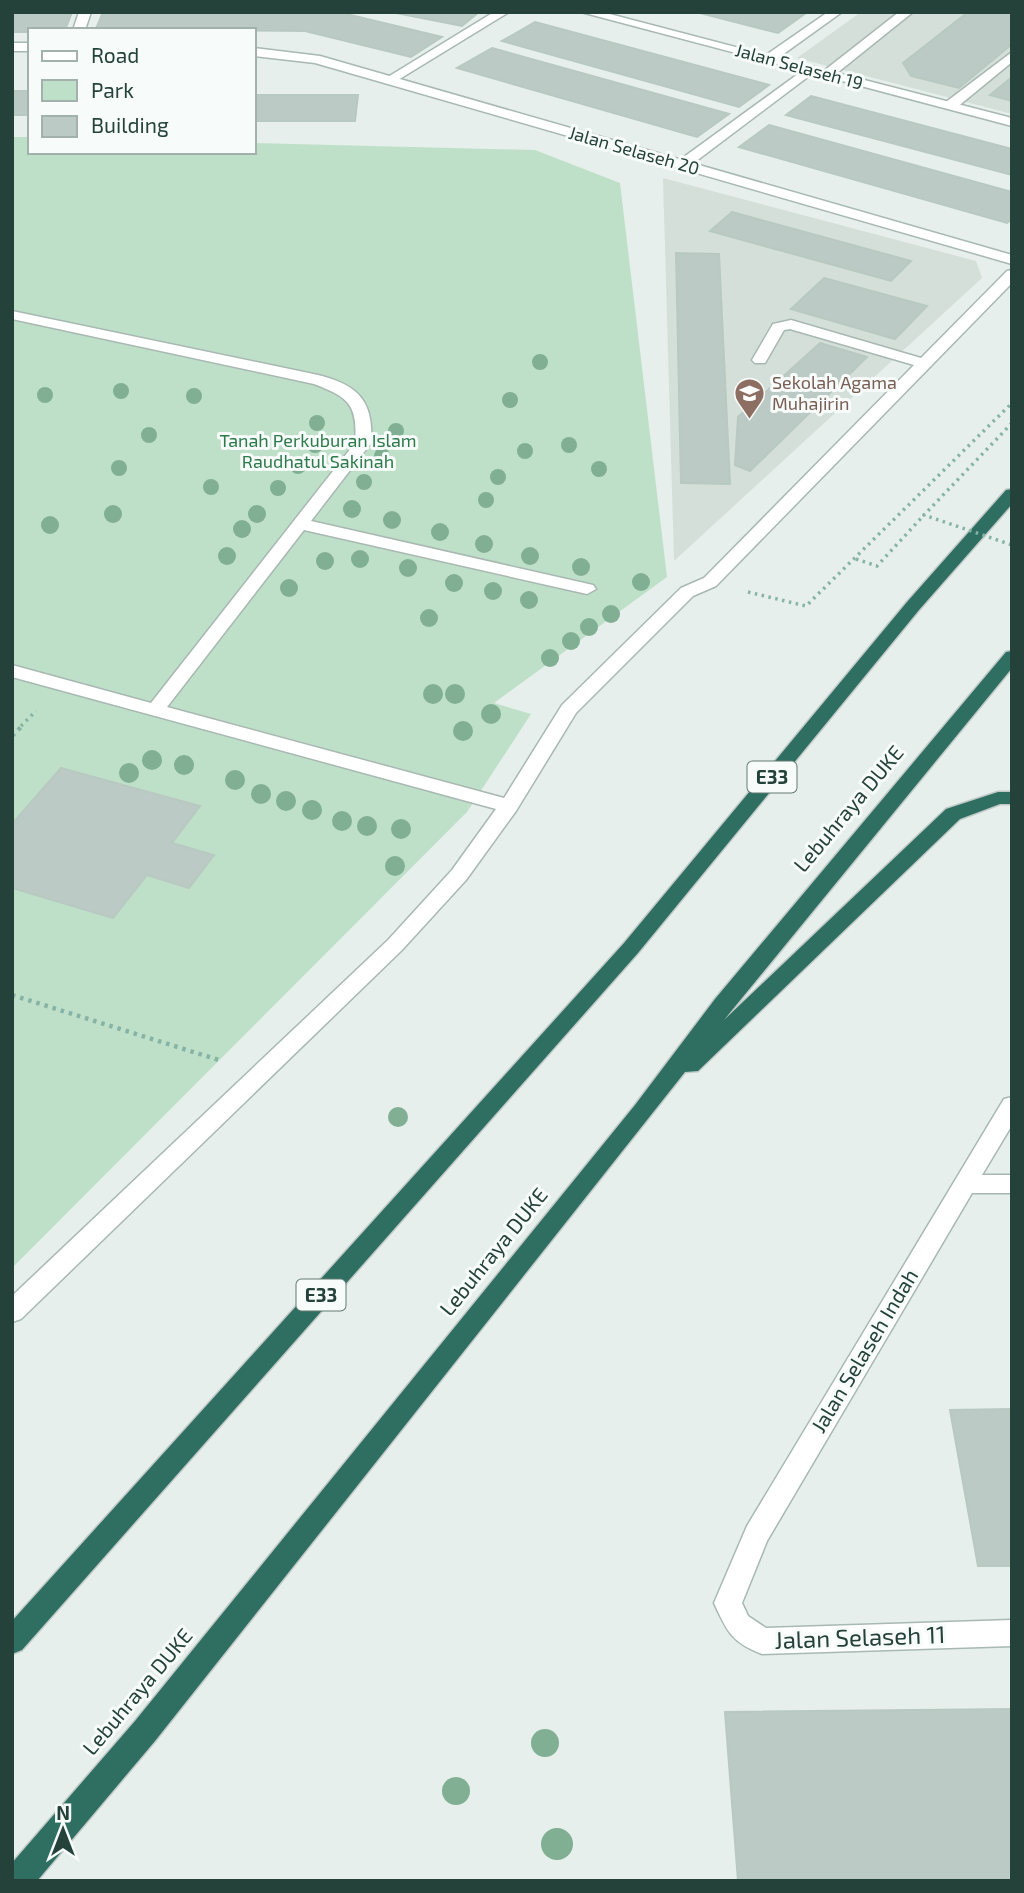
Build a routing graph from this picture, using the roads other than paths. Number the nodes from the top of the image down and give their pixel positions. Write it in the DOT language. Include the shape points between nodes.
graph roads {
  1 [pos="503,12"];
  2 [pos="587,12"];
  3 [pos="906,12"];
  4 [pos="833,13"];
  5 [pos="256,52"];
  6 [pos="1012,56"];
  7 [pos="768,59"];
  8 [pos="809,70"];
  9 [pos="826,75"];
  10 [pos="389,80"];
  11 [pos="951,106"];
  12 [pos="1012,121"];
  13 [pos="682,165"];
  14 [pos="1012,260"];
  15 [pos="1012,274"];
  16 [pos="12,315"];
  17 [pos="760,360"];
  18 [pos="925,364"];
  19 [pos="1012,494"];
  20 [pos="301,524"];
  21 [pos="587,589"];
  22 [pos="1012,656"];
  23 [pos="12,670"];
  24 [pos="154,711"];
  25 [pos="1012,798"];
  26 [pos="509,806"];
  27 [pos="1012,1105"];
  28 [pos="643,1111"];
  29 [pos="964,1184"];
  30 [pos="1012,1184"];
  31 [pos="12,1312"];
  32 [pos="728,1603"];
  33 [pos="1012,1633"];
  34 [pos="12,1641"];
  35 [pos="17,1881"];
  1 -- 10 [label="street"];
  2 -- 7 [label="street, Jalan Selaseh 19"];
  3 -- 9 [label="street"];
  4 -- 7 [label="street"];
  5 -- 10 [label="street, Jalan Selaseh 20" via="316,59"];
  6 -- 11 [label="street"];
  7 -- 8 [label="street, Jalan Selaseh 19"];
  8 -- 9 [label="street, Jalan Selaseh 19"];
  8 -- 13 [label="street"];
  9 -- 11 [label="street, Jalan Selaseh 19"];
  10 -- 13 [label="street, Jalan Selaseh 20"];
  11 -- 12 [label="street, Jalan Selaseh 19"];
  13 -- 14 [label="street, Jalan Selaseh 20"];
  15 -- 18 [label="street"];
  16 -- 20 [label="street" via="318,380 345,390 366,419 363,443"];
  17 -- 18 [label="street" via="778,327 791,324"];
  18 -- 26 [label="street" via="710,582 687,592 569,709"];
  19 -- 34 [label="highway, E33" via="913,606 631,948"];
  20 -- 21 [label="street"];
  20 -- 24 [label="street"];
  22 -- 28 [label="highway, Lebuhraya DUKE" via="731,996"];
  23 -- 24 [label="street"];
  24 -- 26 [label="street"];
  25 -- 28 [label="highway" via="998,798 953,814"];
  26 -- 31 [label="street" via="459,875 395,945"];
  27 -- 29 [label="street, Jalan Selaseh Indah"];
  28 -- 35 [label="highway, Lebuhraya DUKE" via="145,1731"];
  29 -- 30 [label="street"];
  29 -- 32 [label="street, Jalan Selaseh Indah" via="756,1535"];
  32 -- 33 [label="street, Jalan Selaseh 11" via="738,1625 762,1641"];
}
